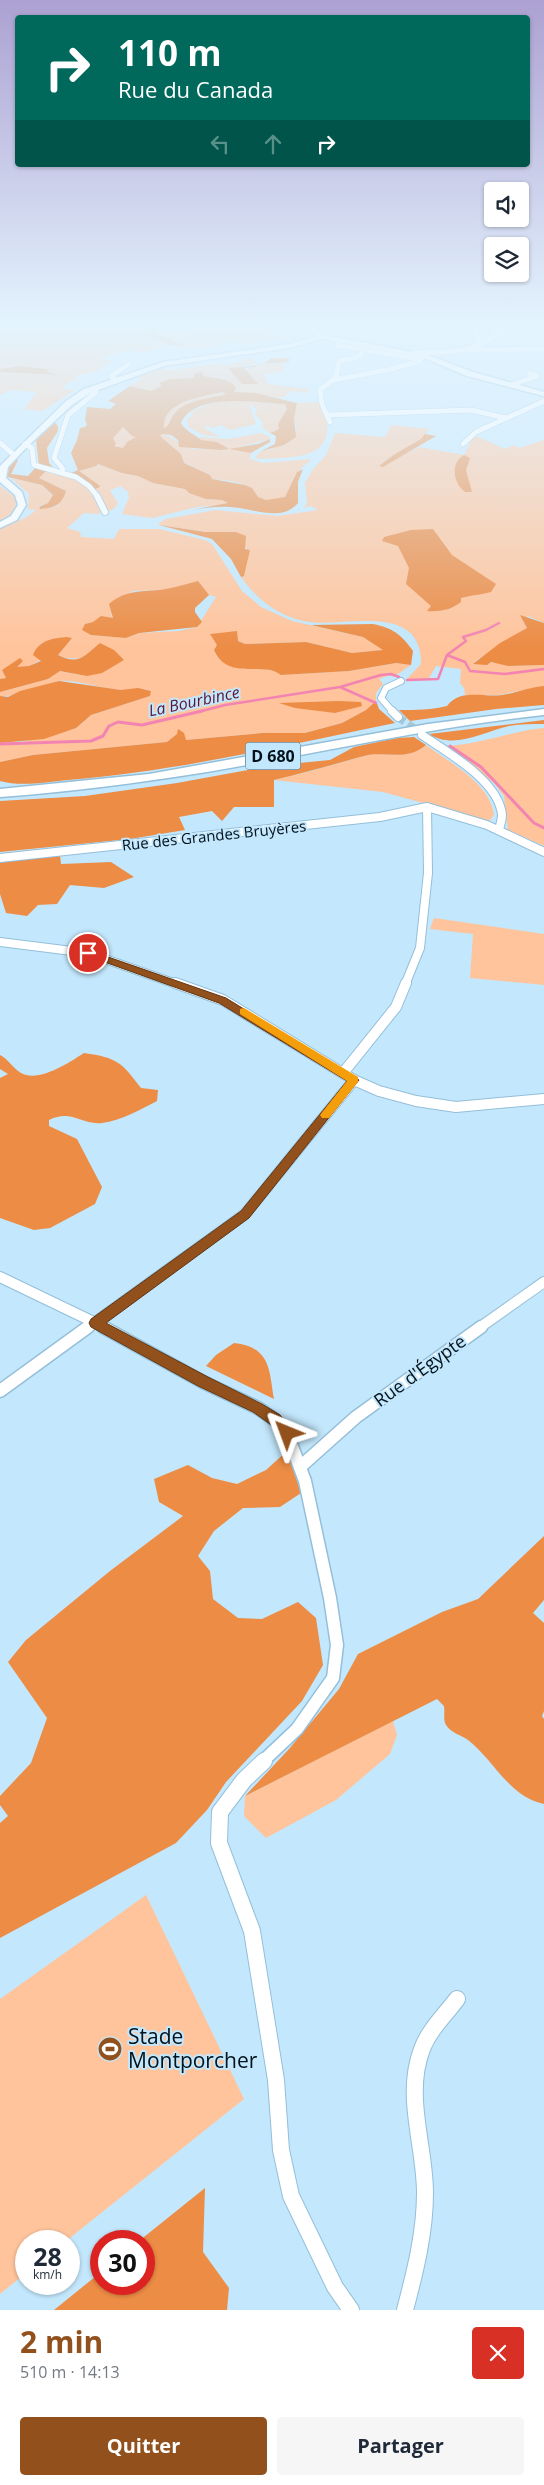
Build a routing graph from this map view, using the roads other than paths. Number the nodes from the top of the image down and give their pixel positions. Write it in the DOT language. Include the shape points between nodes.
graph roads {
  1 [pos="35,434"];
  2 [pos="62,434"];
  3 [pos="474,434"];
  4 [pos="0,443"];
  5 [pos="24,444"];
  6 [pos="463,444"];
  7 [pos="14,455"];
  8 [pos="63,469"];
  9 [pos="104,512"];
  10 [pos="0,525"];
  11 [pos="401,681"];
  12 [pos="544,712"];
  13 [pos="398,717"];
  14 [pos="422,735"];
  15 [pos="0,793"];
  16 [pos="427,807"];
  17 [pos="499,830"];
  18 [pos="544,852"];
  19 [pos="0,858"];
  20 [pos="0,942"];
  21 [pos="343,1073"];
  22 [pos="354,1080"];
  23 [pos="544,1099"];
  24 [pos="0,1278"];
  25 [pos="544,1282"];
  26 [pos="96,1323"];
  27 [pos="0,1391"];
  28 [pos="300,1467"];
  29 [pos="457,1999"];
  30 [pos="352,2310"];
  31 [pos="405,2310"];
  1 -- 5 [label="main road"];
  2 -- 8 [label="street" via="54,458"];
  3 -- 6 [label="street"];
  4 -- 7 [label="street"];
  5 -- 7 [label="main road"];
  5 -- 9 [label="street" via="32,448 34,466 67,473 85,483 98,496"];
  7 -- 10 [label="main road" via="1,475 6,484 19,494 22,505 18,515"];
  11 -- 13 [label="street" via="386,688 381,698"];
  12 -- 15 [label="main road, D 680" via="450,723 185,772"];
  14 -- 17 [label="street" via="491,787 501,803 503,816"];
  16 -- 17 [label="street"];
  16 -- 19 [label="street, Rue des Grandes Bruyères" via="380,817"];
  16 -- 21 [label="street" via="428,873 420,948 396,1007"];
  17 -- 18 [label="street"];
  20 -- 21 [label="street" via="88,953 223,1000"];
  21 -- 22 [label="street"];
  22 -- 23 [label="street" via="407,1099 456,1107"];
  22 -- 26 [label="street" via="245,1214"];
  24 -- 26 [label="street"];
  25 -- 28 [label="street, Rue d'Égypte" via="356,1417"];
  26 -- 27 [label="street"];
  26 -- 28 [label="street" via="203,1382 258,1408 287,1433"];
  28 -- 30 [label="street" via="330,1598 337,1645 333,1678 297,1729 244,1780 220,1812 219,1843 252,1931 276,2080 281,2150 292,2196 336,2287"];
  29 -- 31 [label="street" via="430,2034 416,2069 415,2096 425,2192 417,2265"];
}
